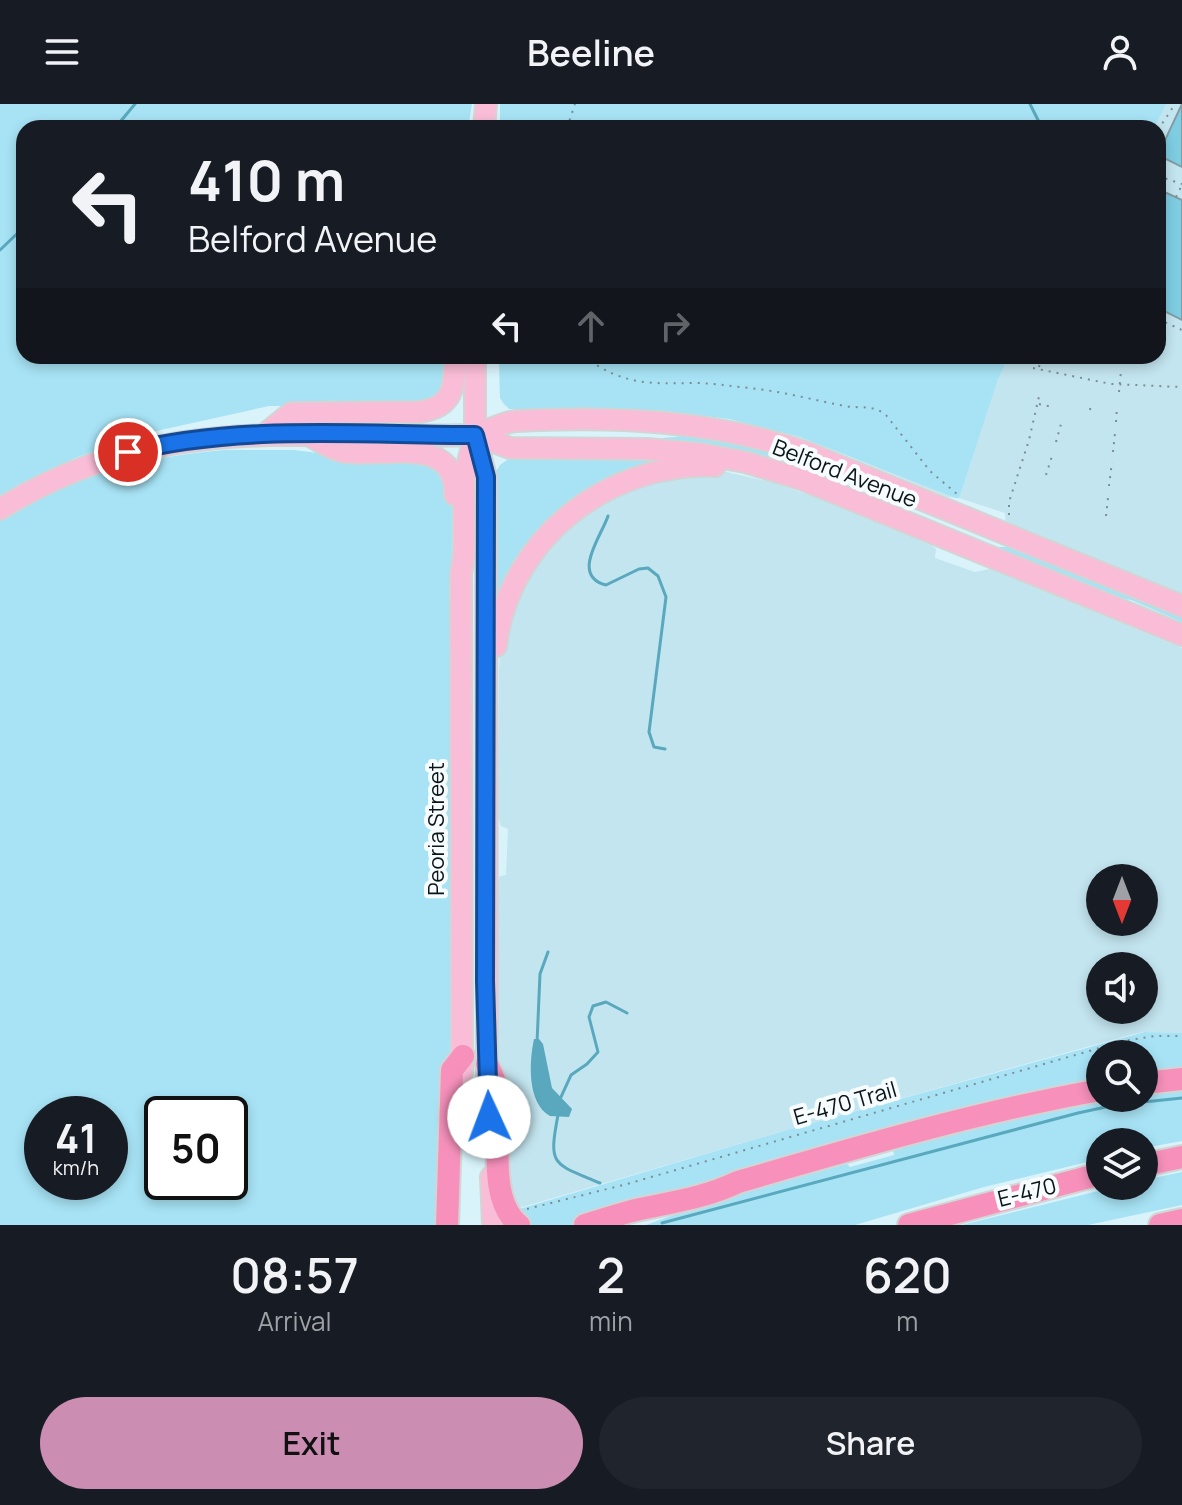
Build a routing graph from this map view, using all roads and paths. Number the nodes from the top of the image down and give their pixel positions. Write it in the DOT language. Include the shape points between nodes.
graph roads {
  1 [pos="1176,104"];
  2 [pos="1182,107"];
  3 [pos="1182,185"];
  4 [pos="1176,197"];
  5 [pos="455,364"];
  6 [pos="475,364"];
  7 [pos="597,364"];
  8 [pos="1039,364"];
  9 [pos="1033,368"];
  10 [pos="1038,368"];
  11 [pos="1045,371"];
  12 [pos="1121,371"];
  13 [pos="1043,378"];
  14 [pos="1120,385"];
  15 [pos="1182,387"];
  16 [pos="1040,392"];
  17 [pos="1119,392"];
  18 [pos="1038,404"];
  19 [pos="1091,404"];
  20 [pos="1052,407"];
  21 [pos="1117,408"];
  22 [pos="1090,410"];
  23 [pos="1116,422"];
  24 [pos="1061,424"];
  25 [pos="1115,433"];
  26 [pos="265,434"];
  27 [pos="307,434"];
  28 [pos="475,435"];
  29 [pos="1056,442"];
  30 [pos="1113,452"];
  31 [pos="1053,453"];
  32 [pos="1112,462"];
  33 [pos="756,465"];
  34 [pos="1046,475"];
  35 [pos="1109,486"];
  36 [pos="957,494"];
  37 [pos="1108,498"];
  38 [pos="0,509"];
  39 [pos="1009,515"];
  40 [pos="1106,516"];
  41 [pos="461,574"];
  42 [pos="1182,606"];
  43 [pos="1182,635"];
  44 [pos="486,744"];
  45 [pos="1182,1036"];
  46 [pos="463,1056"];
  47 [pos="487,1064"];
  48 [pos="1182,1079"];
  49 [pos="1158,1082"];
  50 [pos="1086,1093"];
  51 [pos="1182,1157"];
  52 [pos="1158,1162"];
  53 [pos="1086,1178"];
  54 [pos="664,1206"];
  55 [pos="518,1218"];
  56 [pos="1182,1220"];
  57 [pos="447,1225"];
  58 [pos="456,1225"];
  59 [pos="493,1225"];
  60 [pos="585,1225"];
  61 [pos="618,1225"];
  62 [pos="909,1225"];
  63 [pos="1160,1225"];
  1 -- 2 [label="path"];
  3 -- 4 [label="path"];
  5 -- 26 [label="main road" via="452,392 428,411 291,413"];
  6 -- 28 [label="main road, Peoria Street"];
  7 -- 36 [label="path" via="642,384 748,388 877,409"];
  8 -- 10 [label="path"];
  9 -- 10 [label="path"];
  10 -- 11 [label="path"];
  11 -- 13 [label="path"];
  11 -- 14 [label="path"];
  12 -- 14 [label="path"];
  14 -- 15 [label="path"];
  14 -- 17 [label="path"];
  16 -- 18 [label="path"];
  18 -- 20 [label="path"];
  18 -- 39 [label="path"];
  19 -- 22 [label="path"];
  21 -- 23 [label="path"];
  24 -- 29 [label="path"];
  25 -- 30 [label="path"];
  26 -- 27 [label="main road, Belford Avenue"];
  26 -- 38 [label="main road, Belford Avenue" via="184,441 118,455 45,484"];
  27 -- 28 [label="main road, Belford Avenue"];
  27 -- 41 [label="main road" via="340,452 423,453 444,462 455,480 455,553"];
  28 -- 33 [label="main road, Belford Avenue" via="510,448 665,450"];
  28 -- 41 [label="main road, Peoria Street" via="464,478"];
  28 -- 42 [label="main road, Belford Avenue" via="512,421 639,421 752,436 824,459"];
  28 -- 44 [label="main road, Peoria Street" via="486,477"];
  31 -- 34 [label="path"];
  32 -- 35 [label="path"];
  33 -- 43 [label="main road, Belford Avenue"];
  33 -- 44 [label="main road" via="681,467 644,474 596,496 549,533 518,577 502,615 494,725"];
  37 -- 40 [label="path"];
  41 -- 46 [label="main road, Peoria Street"];
  44 -- 47 [label="main road, Peoria Street"];
  45 -- 55 [label="path, E-470 Trail" via="1124,1041 562,1199"];
  46 -- 57 [label="highway" via="452,1070"];
  46 -- 58 [label="main road, Peoria Street"];
  47 -- 55 [label="highway" via="496,1085 501,1197 509,1215"];
  47 -- 59 [label="main road, Peoria Street"];
  48 -- 49 [label="highway"];
  50 -- 54 [label="highway" via="903,1135"];
  51 -- 52 [label="highway"];
  53 -- 62 [label="highway, E-470"];
  54 -- 60 [label="highway"];
  54 -- 61 [label="highway"];
  56 -- 63 [label="highway"];
}
